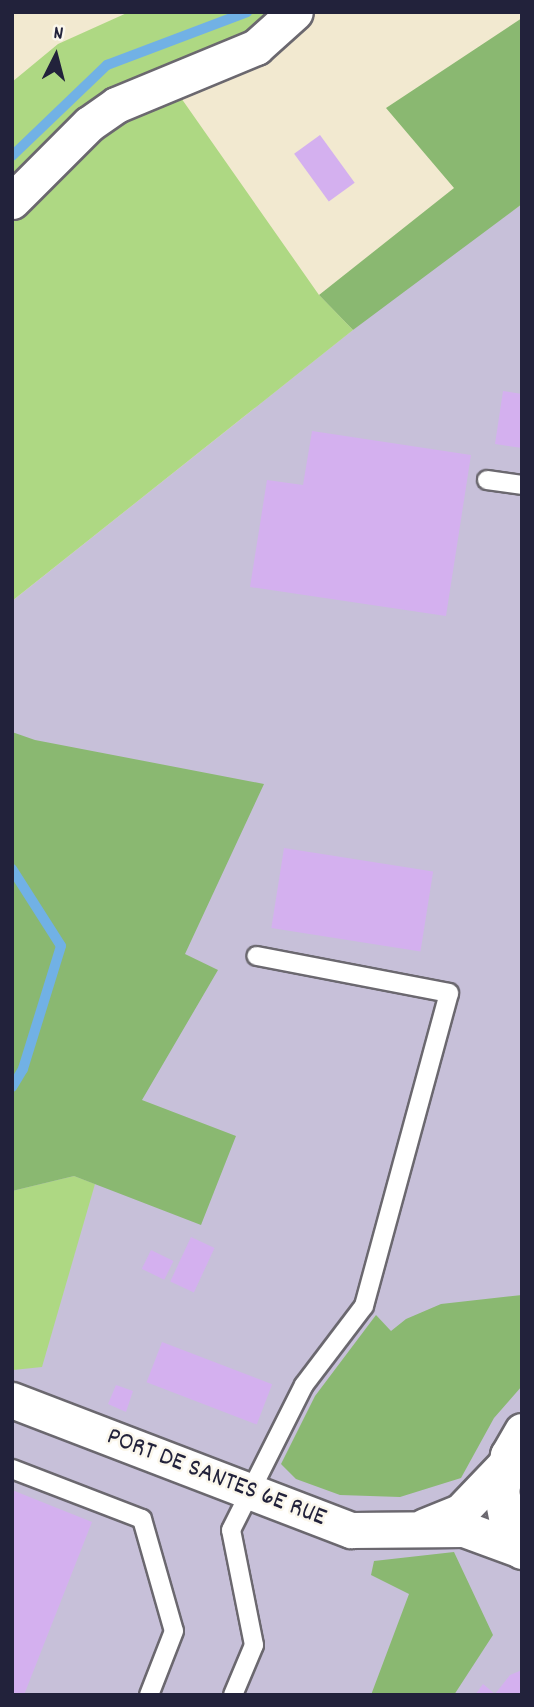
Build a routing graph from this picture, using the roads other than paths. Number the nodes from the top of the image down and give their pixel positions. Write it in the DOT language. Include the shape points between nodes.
graph roads {
  1 [pos="295,12"];
  2 [pos="12,201"];
  3 [pos="487,481"];
  4 [pos="522,485"];
  5 [pos="257,956"];
  6 [pos="12,1400"];
  7 [pos="522,1431"];
  8 [pos="504,1466"];
  9 [pos="12,1469"];
  10 [pos="250,1491"];
  11 [pos="424,1526"];
  12 [pos="521,1550"];
  13 [pos="149,1695"];
  14 [pos="233,1695"];
  1 -- 2 [label="street" via="256,47 116,105 89,124"];
  3 -- 4 [label="lane"];
  5 -- 10 [label="lane" via="449,993 364,1306 304,1385"];
  6 -- 10 [label="street, PORT DE SANTES 6E RUE"];
  7 -- 8 [label="street"];
  8 -- 11 [label="street, PORT DE SANTES 6E RUE" via="460,1512"];
  8 -- 12 [label="street" via="502,1504"];
  9 -- 13 [label="lane" via="142,1518 174,1631"];
  10 -- 11 [label="street, PORT DE SANTES 6E RUE" via="351,1530 381,1532"];
  10 -- 14 [label="lane" via="231,1530 254,1645"];
  11 -- 12 [label="street, PORT DE SANTES 6E RUE" via="480,1532"];
}
